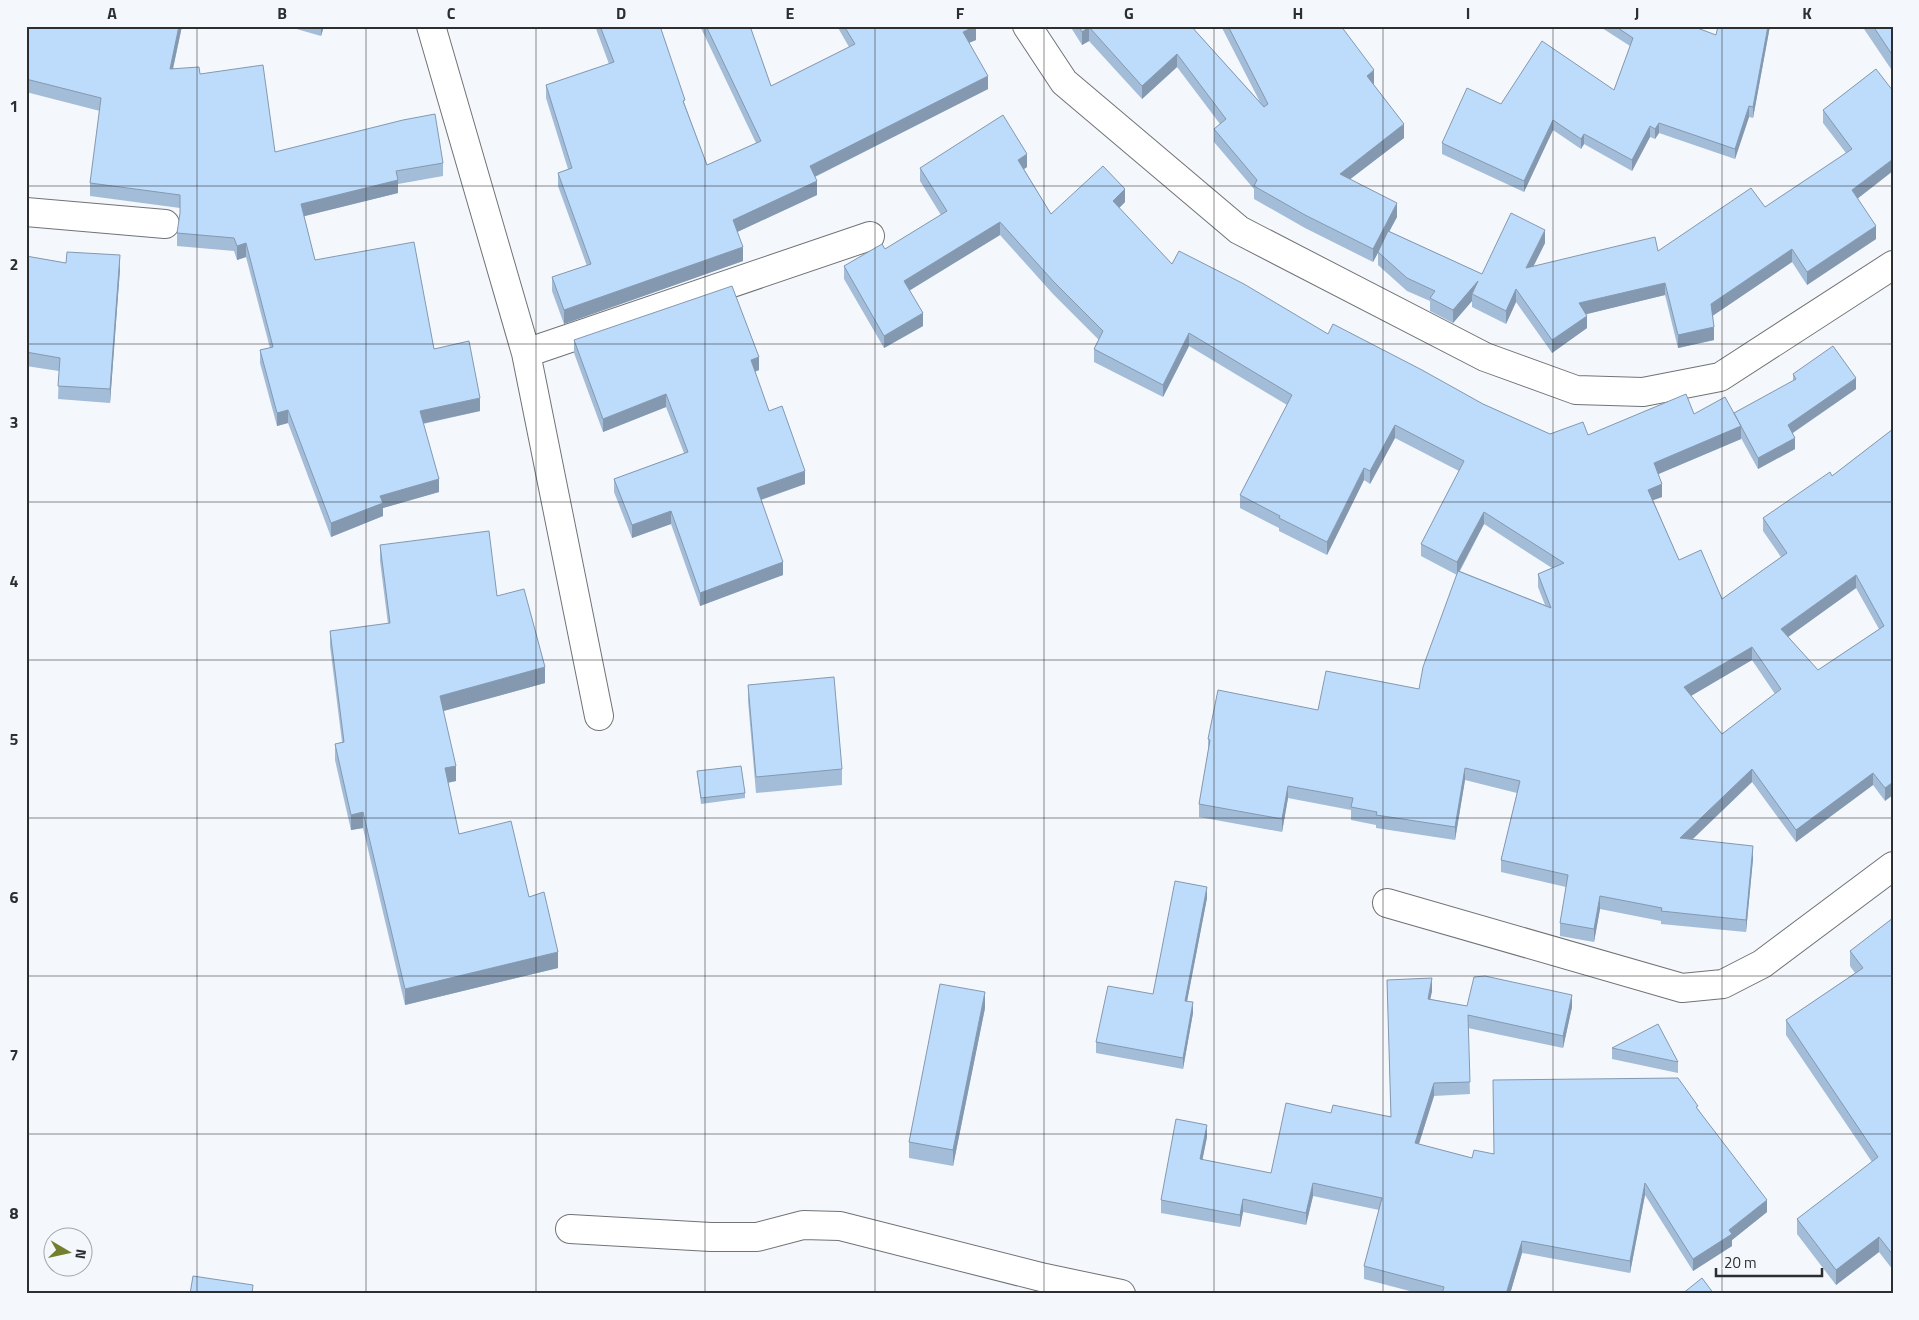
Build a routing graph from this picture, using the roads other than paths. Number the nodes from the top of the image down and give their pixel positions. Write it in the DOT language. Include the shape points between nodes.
graph roads {
  1 [pos="432,26"];
  2 [pos="1027,26"];
  3 [pos="26,212"];
  4 [pos="165,224"];
  5 [pos="870,236"];
  6 [pos="1893,266"];
  7 [pos="526,353"];
  8 [pos="599,716"];
  9 [pos="1893,866"];
  10 [pos="1387,903"];
  11 [pos="570,1229"];
  12 [pos="1121,1294"];
  1 -- 7 [label="street"];
  2 -- 6 [label="street" via="1064,82 1239,230 1485,357 1576,390 1643,392 1720,377"];
  3 -- 4 [label="street"];
  5 -- 7 [label="street"];
  7 -- 8 [label="street"];
  9 -- 10 [label="street" via="1762,964 1723,984 1682,988"];
  11 -- 12 [label="street" via="758,1237 803,1225 840,1226"];
}
